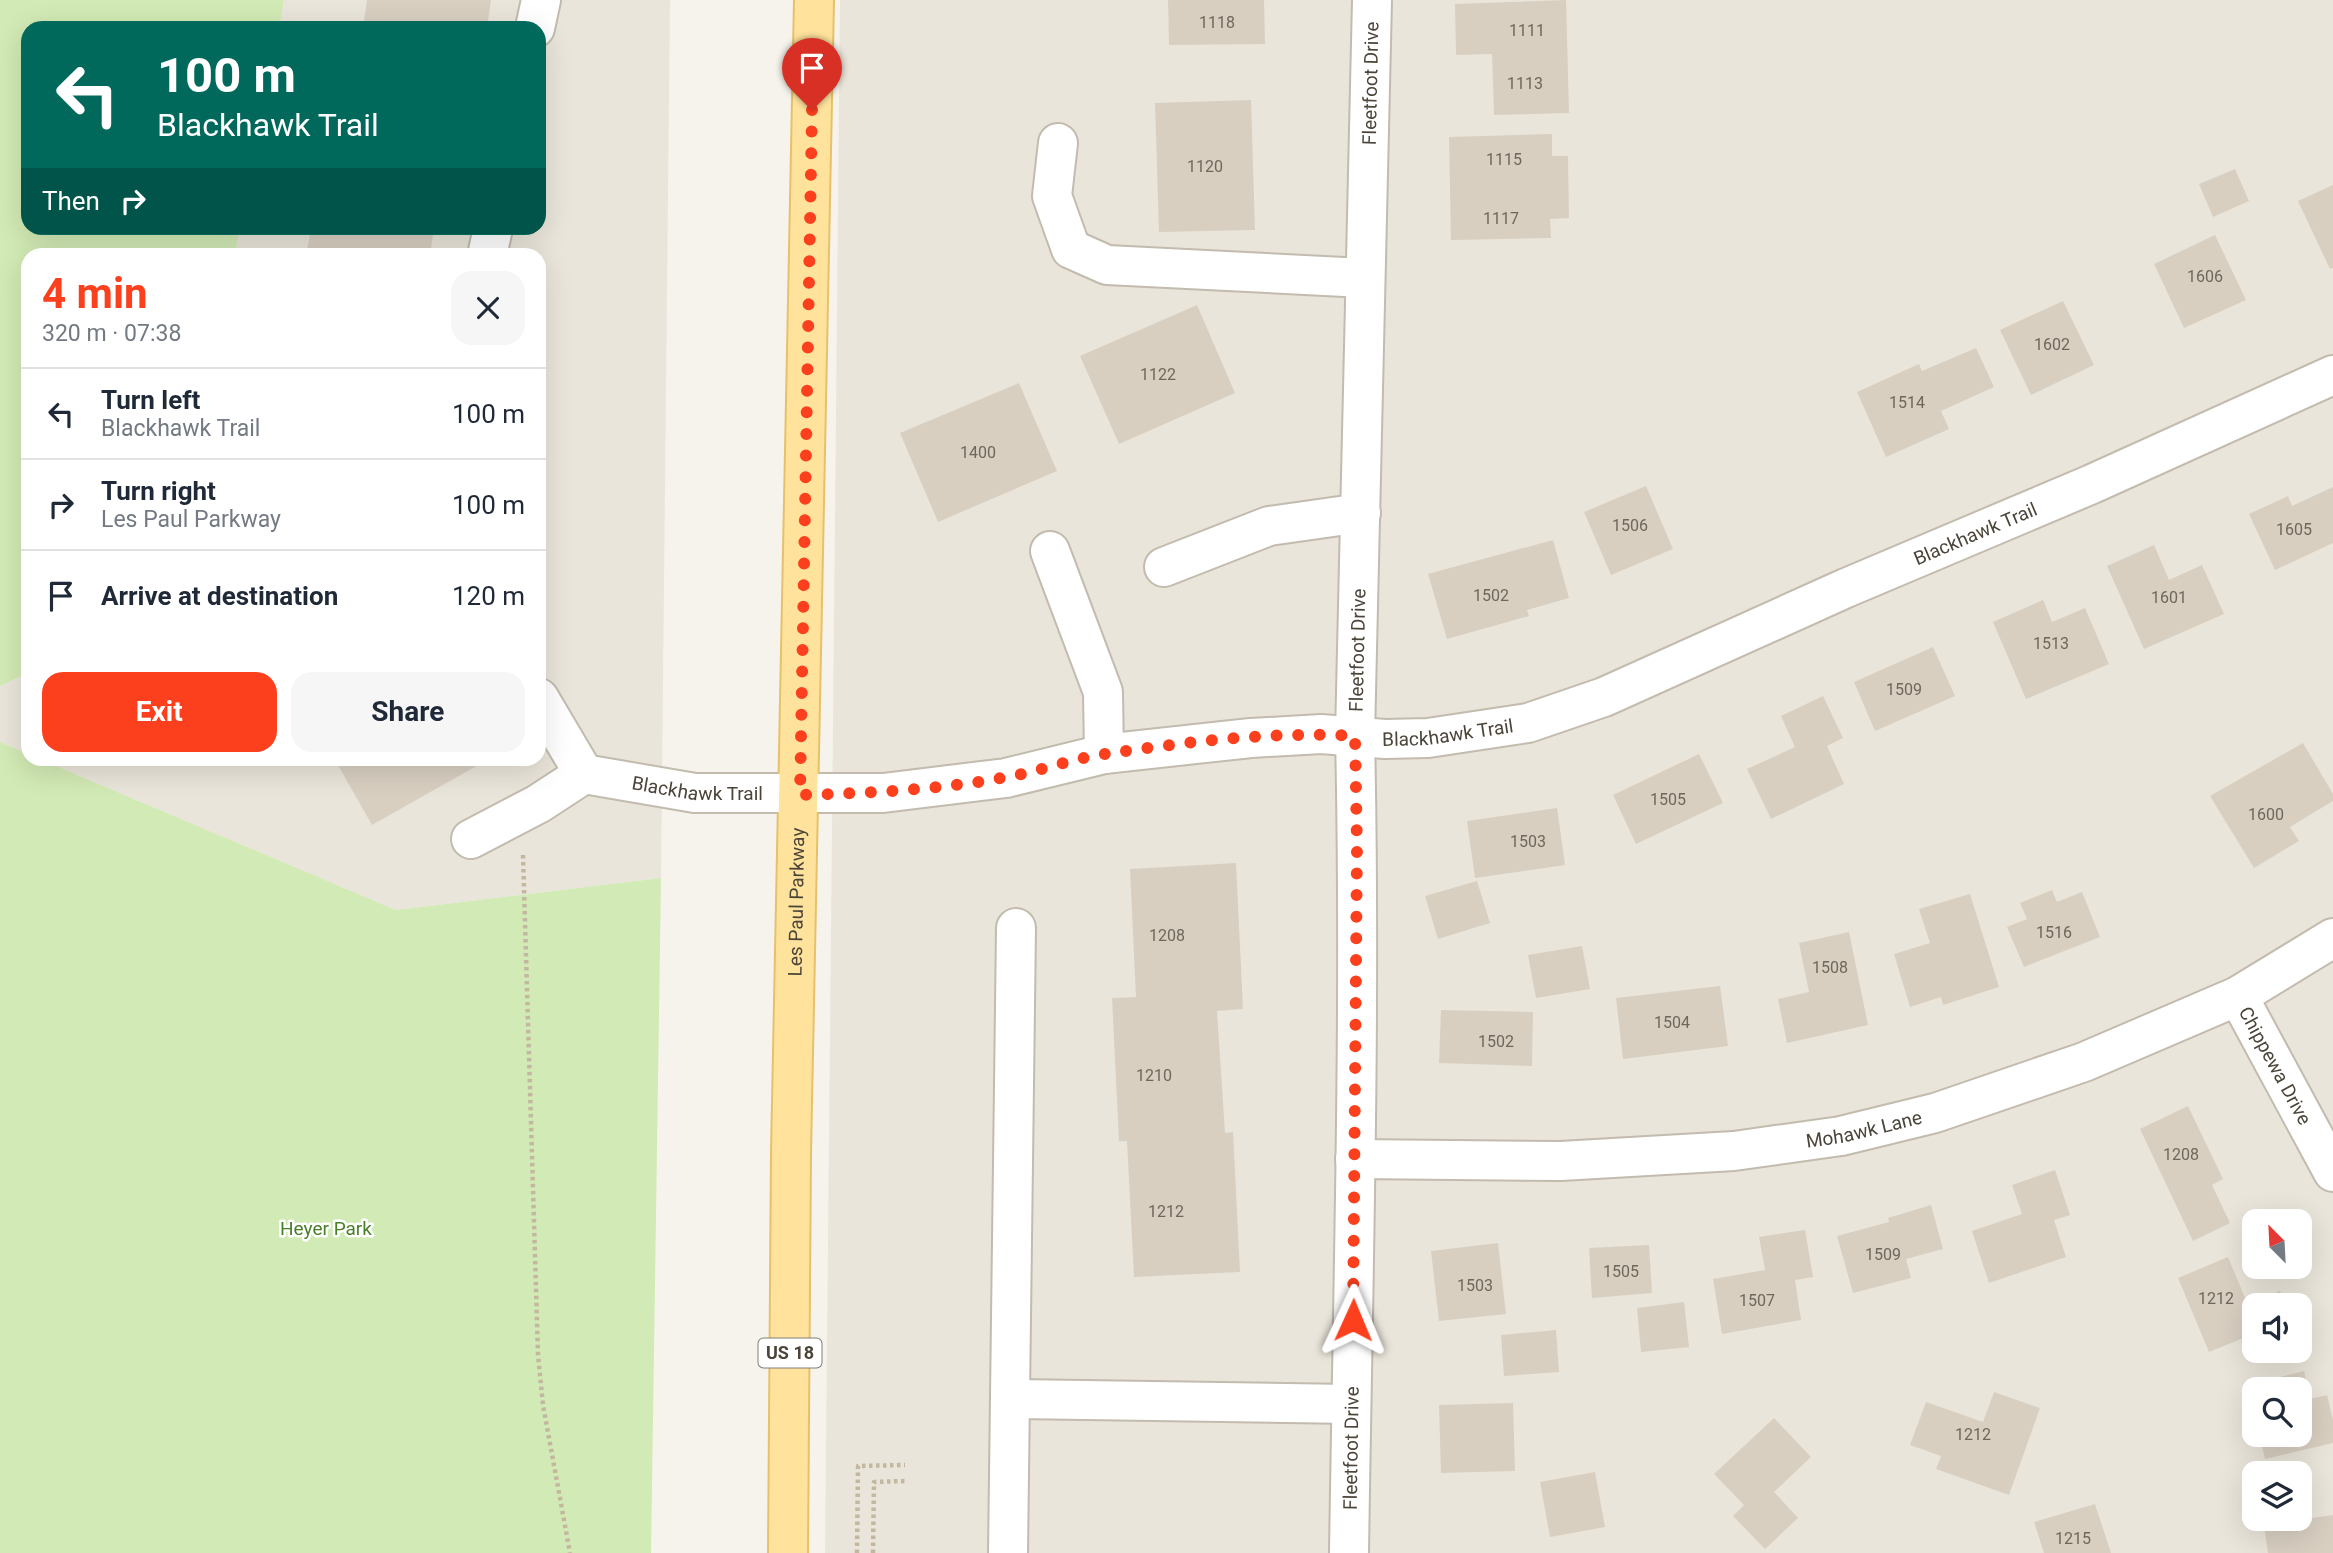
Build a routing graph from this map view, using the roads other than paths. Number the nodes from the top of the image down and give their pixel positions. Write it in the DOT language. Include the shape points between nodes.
graph roads {
  1 [pos="541,0"];
  2 [pos="814,0"];
  3 [pos="1372,0"];
  4 [pos="536,21"];
  5 [pos="1058,143"];
  6 [pos="1364,278"];
  7 [pos="2333,375"];
  8 [pos="1361,513"];
  9 [pos="1050,551"];
  10 [pos="1164,567"];
  11 [pos="546,710"];
  12 [pos="1355,736"];
  13 [pos="1104,754"];
  14 [pos="584,774"];
  15 [pos="800,795"];
  16 [pos="471,839"];
  17 [pos="1016,929"];
  18 [pos="2333,938"];
  19 [pos="2238,996"];
  20 [pos="1355,1159"];
  21 [pos="2333,1172"];
  22 [pos="1010,1399"];
  23 [pos="1352,1404"];
  24 [pos="788,1553"];
  25 [pos="1008,1553"];
  26 [pos="1349,1553"];
  1 -- 4 [label="street"];
  2 -- 15 [label="main road, Les Paul Parkway / US 18"];
  3 -- 6 [label="street, Fleetfoot Drive"];
  5 -- 6 [label="street" via="1052,197 1071,249 1107,265"];
  6 -- 8 [label="street, Fleetfoot Drive"];
  7 -- 12 [label="street, Blackhawk Trail" via="1604,696 1528,723 1428,738"];
  8 -- 10 [label="street" via="1269,526"];
  8 -- 12 [label="street, Fleetfoot Drive"];
  9 -- 13 [label="street" via="1103,692"];
  11 -- 14 [label="street"];
  12 -- 13 [label="street, Blackhawk Trail" via="1251,738"];
  12 -- 20 [label="street, Fleetfoot Drive"];
  13 -- 15 [label="street, Blackhawk Trail" via="1006,778 883,793"];
  14 -- 15 [label="street, Blackhawk Trail" via="695,793"];
  14 -- 16 [label="street"];
  15 -- 24 [label="main road, Les Paul Parkway / US 18"];
  17 -- 22 [label="street"];
  18 -- 19 [label="street, Mohawk Lane"];
  19 -- 20 [label="street, Mohawk Lane" via="2084,1062 1935,1113 1841,1136 1734,1151 1561,1161"];
  19 -- 21 [label="street, Chippewa Drive"];
  20 -- 23 [label="street, Fleetfoot Drive"];
  22 -- 23 [label="street"];
  22 -- 25 [label="street"];
  23 -- 26 [label="street, Fleetfoot Drive"];
}
